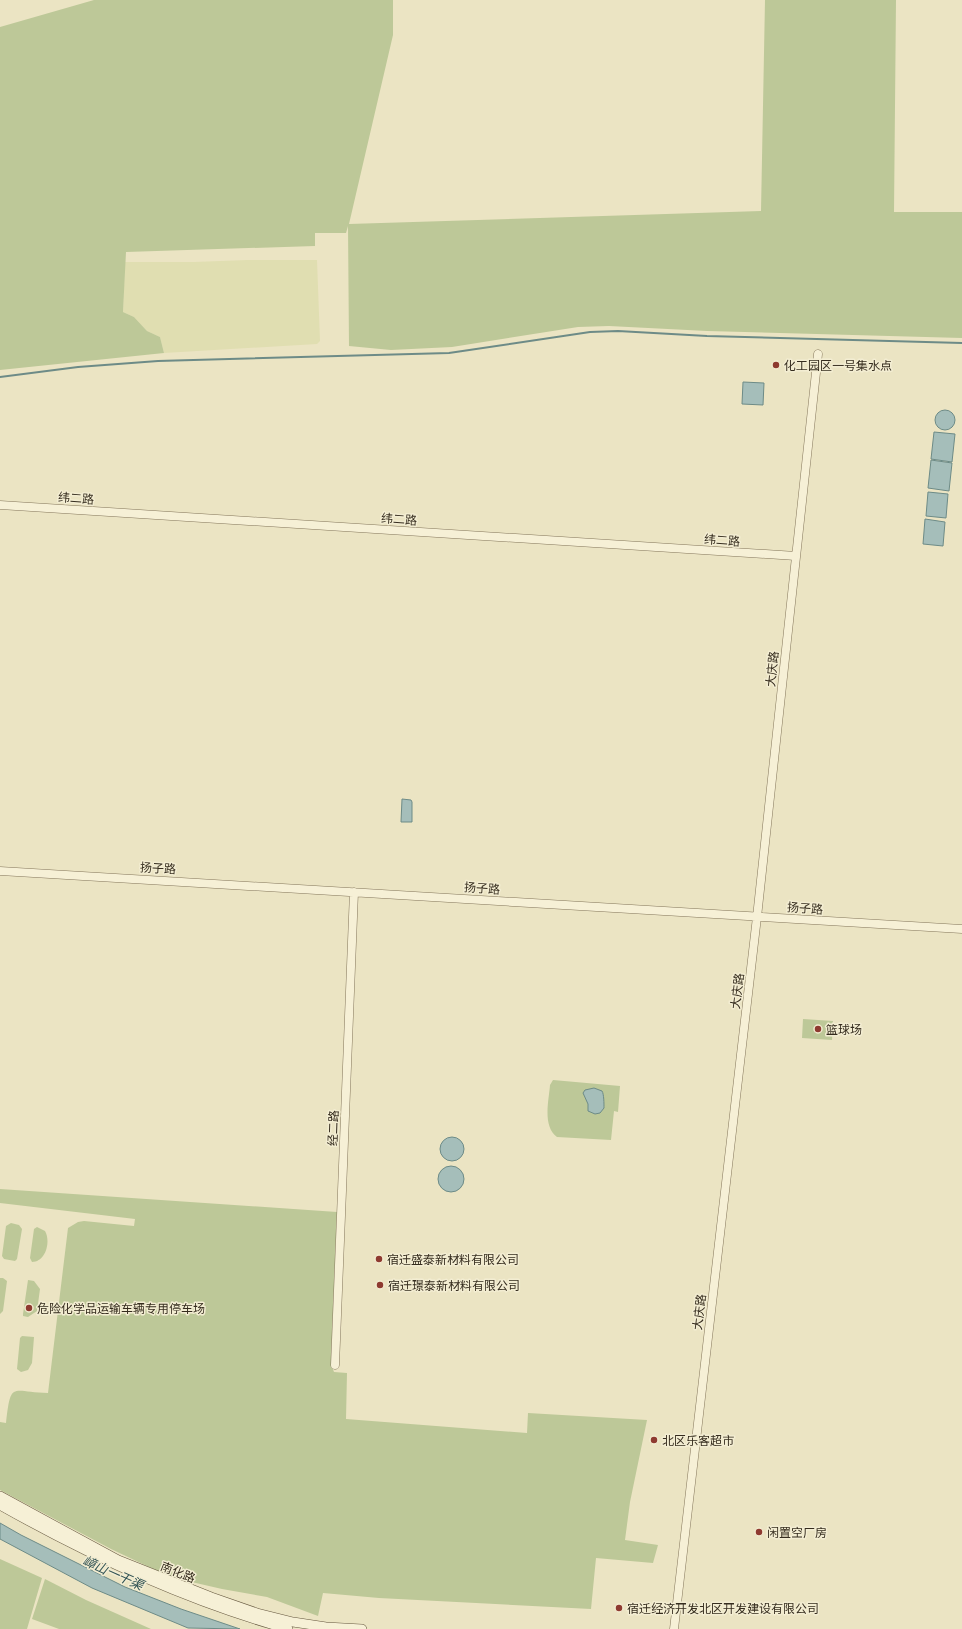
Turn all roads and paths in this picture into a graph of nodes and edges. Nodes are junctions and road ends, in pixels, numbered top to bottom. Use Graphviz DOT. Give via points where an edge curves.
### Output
graph roads {
  1 [pos="818,354"];
  2 [pos="0,505"];
  3 [pos="796,556"];
  4 [pos="0,871"];
  5 [pos="354,892"];
  6 [pos="757,917"];
  7 [pos="962,929"];
  8 [pos="336,1365"];
  9 [pos="0,1496"];
  10 [pos="0,1505"];
  11 [pos="288,1629"];
  12 [pos="362,1629"];
  13 [pos="674,1629"];
  1 -- 3 [label="street, 大庆路"];
  2 -- 3 [label="street, 纬二路"];
  3 -- 6 [label="street, 大庆路"];
  4 -- 5 [label="street, 扬子路"];
  5 -- 6 [label="street, 扬子路"];
  5 -- 8 [label="street, 经二路"];
  6 -- 7 [label="street, 扬子路"];
  6 -- 13 [label="street, 大庆路"];
  9 -- 12 [label="main road, 南化路" via="118,1560 210,1597 293,1622"];
  10 -- 11 [label="main road, 南化路" via="122,1569 231,1613"];
}
